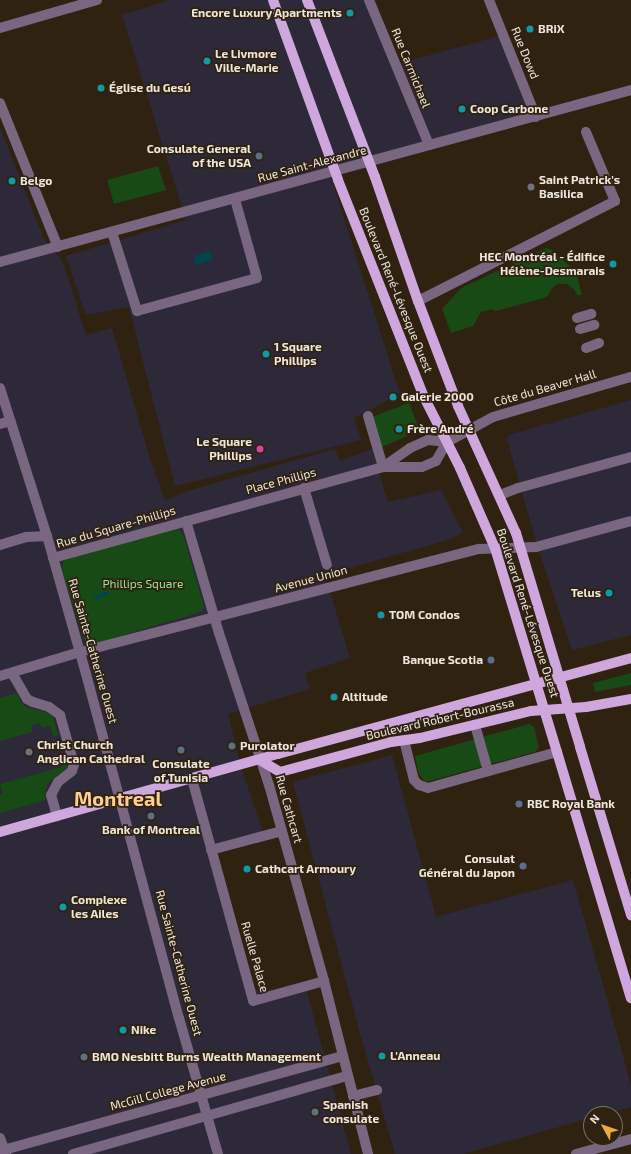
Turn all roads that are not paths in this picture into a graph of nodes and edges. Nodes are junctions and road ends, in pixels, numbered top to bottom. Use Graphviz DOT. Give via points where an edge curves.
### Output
graph roads {
  1 [pos="97,0"];
  2 [pos="273,0"];
  3 [pos="307,0"];
  4 [pos="369,0"];
  5 [pos="489,0"];
  6 [pos="0,28"];
  7 [pos="631,90"];
  8 [pos="0,103"];
  9 [pos="536,117"];
  10 [pos="586,132"];
  11 [pos="429,145"];
  12 [pos="369,162"];
  13 [pos="335,172"];
  14 [pos="235,199"];
  15 [pos="112,232"];
  16 [pos="58,247"];
  17 [pos="0,262"];
  18 [pos="418,301"];
  19 [pos="591,314"];
  20 [pos="577,318"];
  21 [pos="594,324"];
  22 [pos="580,329"];
  23 [pos="599,343"];
  24 [pos="586,348"];
  25 [pos="631,377"];
  26 [pos="0,388"];
  27 [pos="368,416"];
  28 [pos="11,421"];
  29 [pos="0,424"];
  30 [pos="468,429"];
  31 [pos="447,442"];
  32 [pos="631,457"];
  33 [pos="383,468"];
  34 [pos="304,488"];
  35 [pos="500,495"];
  36 [pos="186,520"];
  37 [pos="631,521"];
  38 [pos="47,536"];
  39 [pos="0,545"];
  40 [pos="495,548"];
  41 [pos="521,548"];
  42 [pos="53,558"];
  43 [pos="327,565"];
  44 [pos="215,618"];
  45 [pos="80,652"];
  46 [pos="631,658"];
  47 [pos="12,673"];
  48 [pos="0,676"];
  49 [pos="560,678"];
  50 [pos="537,684"];
  51 [pos="631,699"];
  52 [pos="569,709"];
  53 [pos="545,710"];
  54 [pos="475,726"];
  55 [pos="404,740"];
  56 [pos="557,752"];
  57 [pos="260,760"];
  58 [pos="488,771"];
  59 [pos="192,779"];
  60 [pos="121,798"];
  61 [pos="57,816"];
  62 [pos="282,831"];
  63 [pos="0,832"];
  64 [pos="211,850"];
  65 [pos="631,916"];
  66 [pos="324,981"];
  67 [pos="631,998"];
  68 [pos="342,1056"];
  69 [pos="347,1076"];
  70 [pos="377,1090"];
  71 [pos="203,1096"];
  72 [pos="353,1096"];
  73 [pos="208,1116"];
  74 [pos="0,1138"];
  75 [pos="631,1139"];
  76 [pos="3,1151"];
  77 [pos="73,1154"];
  78 [pos="218,1154"];
  79 [pos="368,1154"];
  80 [pos="576,1154"];
  1 -- 6 [label="street"];
  2 -- 13 [label="main road, Boulevard René-Lévesque Ouest"];
  3 -- 12 [label="main road, Boulevard René-Lévesque Ouest"];
  4 -- 11 [label="street, Rue Carmichael"];
  5 -- 9 [label="street, Rue Dowd"];
  7 -- 9 [label="street, Rue Saint-Alexandre"];
  8 -- 16 [label="street"];
  9 -- 11 [label="street, Rue Saint-Alexandre"];
  10 -- 18 [label="street" via="615,201"];
  11 -- 12 [label="street, Rue Saint-Alexandre"];
  12 -- 13 [label="street, Rue Saint-Alexandre"];
  12 -- 18 [label="main road, Boulevard René-Lévesque Ouest"];
  13 -- 14 [label="street, Rue Saint-Alexandre"];
  13 -- 31 [label="main road, Boulevard René-Lévesque Ouest" via="424,397"];
  14 -- 15 [label="street, Rue Saint-Alexandre"];
  14 -- 15 [label="street" via="257,278 137,311"];
  15 -- 16 [label="street, Rue Saint-Alexandre"];
  16 -- 17 [label="street, Rue Saint-Alexandre"];
  18 -- 30 [label="main road, Boulevard René-Lévesque Ouest"];
  19 -- 20 [label="street"];
  21 -- 22 [label="street"];
  23 -- 24 [label="street"];
  25 -- 30 [label="street, Côte du Beaver Hall" via="493,417"];
  26 -- 28 [label="street, Rue Sainte-Catherine Ouest"];
  27 -- 33 [label="street"];
  28 -- 29 [label="street"];
  28 -- 38 [label="street, Rue Sainte-Catherine Ouest"];
  30 -- 31 [label="street, Côte du Beaver Hall"];
  30 -- 35 [label="main road, Boulevard René-Lévesque Ouest"];
  31 -- 33 [label="street" via="428,440 410,448"];
  31 -- 33 [label="street" via="436,461 422,467"];
  31 -- 40 [label="main road, Boulevard René-Lévesque Ouest"];
  32 -- 35 [label="street"];
  33 -- 34 [label="street, Place Phillips"];
  34 -- 36 [label="street, Place Phillips"];
  34 -- 43 [label="street"];
  35 -- 41 [label="main road, Boulevard René-Lévesque Ouest"];
  36 -- 42 [label="street, Rue du Square-Phillips"];
  36 -- 44 [label="street, Rue Cathcart"];
  37 -- 41 [label="street, Avenue Union" via="536,547"];
  38 -- 39 [label="street" via="26,537"];
  38 -- 42 [label="street, Rue Sainte-Catherine Ouest"];
  40 -- 41 [label="street, Avenue Union"];
  40 -- 44 [label="street, Avenue Union" via="479,549"];
  40 -- 50 [label="main road, Boulevard René-Lévesque Ouest"];
  41 -- 49 [label="main road, Boulevard René-Lévesque Ouest"];
  42 -- 45 [label="street, Rue Sainte-Catherine Ouest"];
  44 -- 45 [label="street, Avenue Union"];
  44 -- 57 [label="street, Rue Cathcart"];
  45 -- 47 [label="street, Avenue Union"];
  45 -- 60 [label="street, Rue Sainte-Catherine Ouest"];
  46 -- 49 [label="main road, Boulevard Robert-Bourassa"];
  47 -- 48 [label="street, Avenue Union"];
  47 -- 61 [label="street" via="27,699 49,707 60,715 74,764 72,771 58,782 51,795"];
  49 -- 50 [label="main road, Boulevard Robert-Bourassa"];
  49 -- 52 [label="main road, Boulevard René-Lévesque Ouest"];
  50 -- 53 [label="main road, Boulevard René-Lévesque Ouest"];
  50 -- 57 [label="main road, Boulevard Robert-Bourassa"];
  51 -- 52 [label="main road, Boulevard Robert-Bourassa"];
  52 -- 53 [label="main road, Boulevard Robert-Bourassa"];
  52 -- 65 [label="main road, Boulevard René-Lévesque Ouest, bridge"];
  53 -- 54 [label="main road, Boulevard Robert-Bourassa" via="531,711"];
  53 -- 56 [label="main road, Boulevard René-Lévesque Ouest"];
  54 -- 55 [label="main road, Boulevard Robert-Bourassa"];
  54 -- 58 [label="street"];
  55 -- 57 [label="main road, Boulevard Robert-Bourassa" via="280,772"];
  55 -- 58 [label="street" via="413,777 421,786 431,787"];
  56 -- 58 [label="street"];
  56 -- 67 [label="main road, Boulevard René-Lévesque Ouest, bridge"];
  57 -- 59 [label="main road, Boulevard Robert-Bourassa"];
  57 -- 62 [label="street, Rue Cathcart"];
  59 -- 60 [label="main road, Boulevard Robert-Bourassa"];
  59 -- 64 [label="street, Ruelle Palace"];
  60 -- 61 [label="main road, Boulevard Robert-Bourassa"];
  60 -- 71 [label="street, Rue Sainte-Catherine Ouest" via="179,1018"];
  61 -- 63 [label="main road, Boulevard Robert-Bourassa"];
  62 -- 64 [label="street"];
  62 -- 66 [label="street, Rue Cathcart"];
  64 -- 66 [label="street, Ruelle Palace" via="254,1001"];
  66 -- 68 [label="street, Rue Cathcart"];
  68 -- 69 [label="street, Rue Cathcart"];
  68 -- 71 [label="street, McGill College Avenue"];
  69 -- 72 [label="street, Rue Cathcart"];
  69 -- 73 [label="street"];
  70 -- 72 [label="street"];
  71 -- 73 [label="street, Rue Sainte-Catherine Ouest"];
  71 -- 76 [label="street, McGill College Avenue"];
  72 -- 79 [label="street, Rue Cathcart"];
  73 -- 77 [label="street"];
  73 -- 78 [label="street, Rue Sainte-Catherine Ouest"];
  74 -- 76 [label="street"];
  75 -- 80 [label="street"];
}
